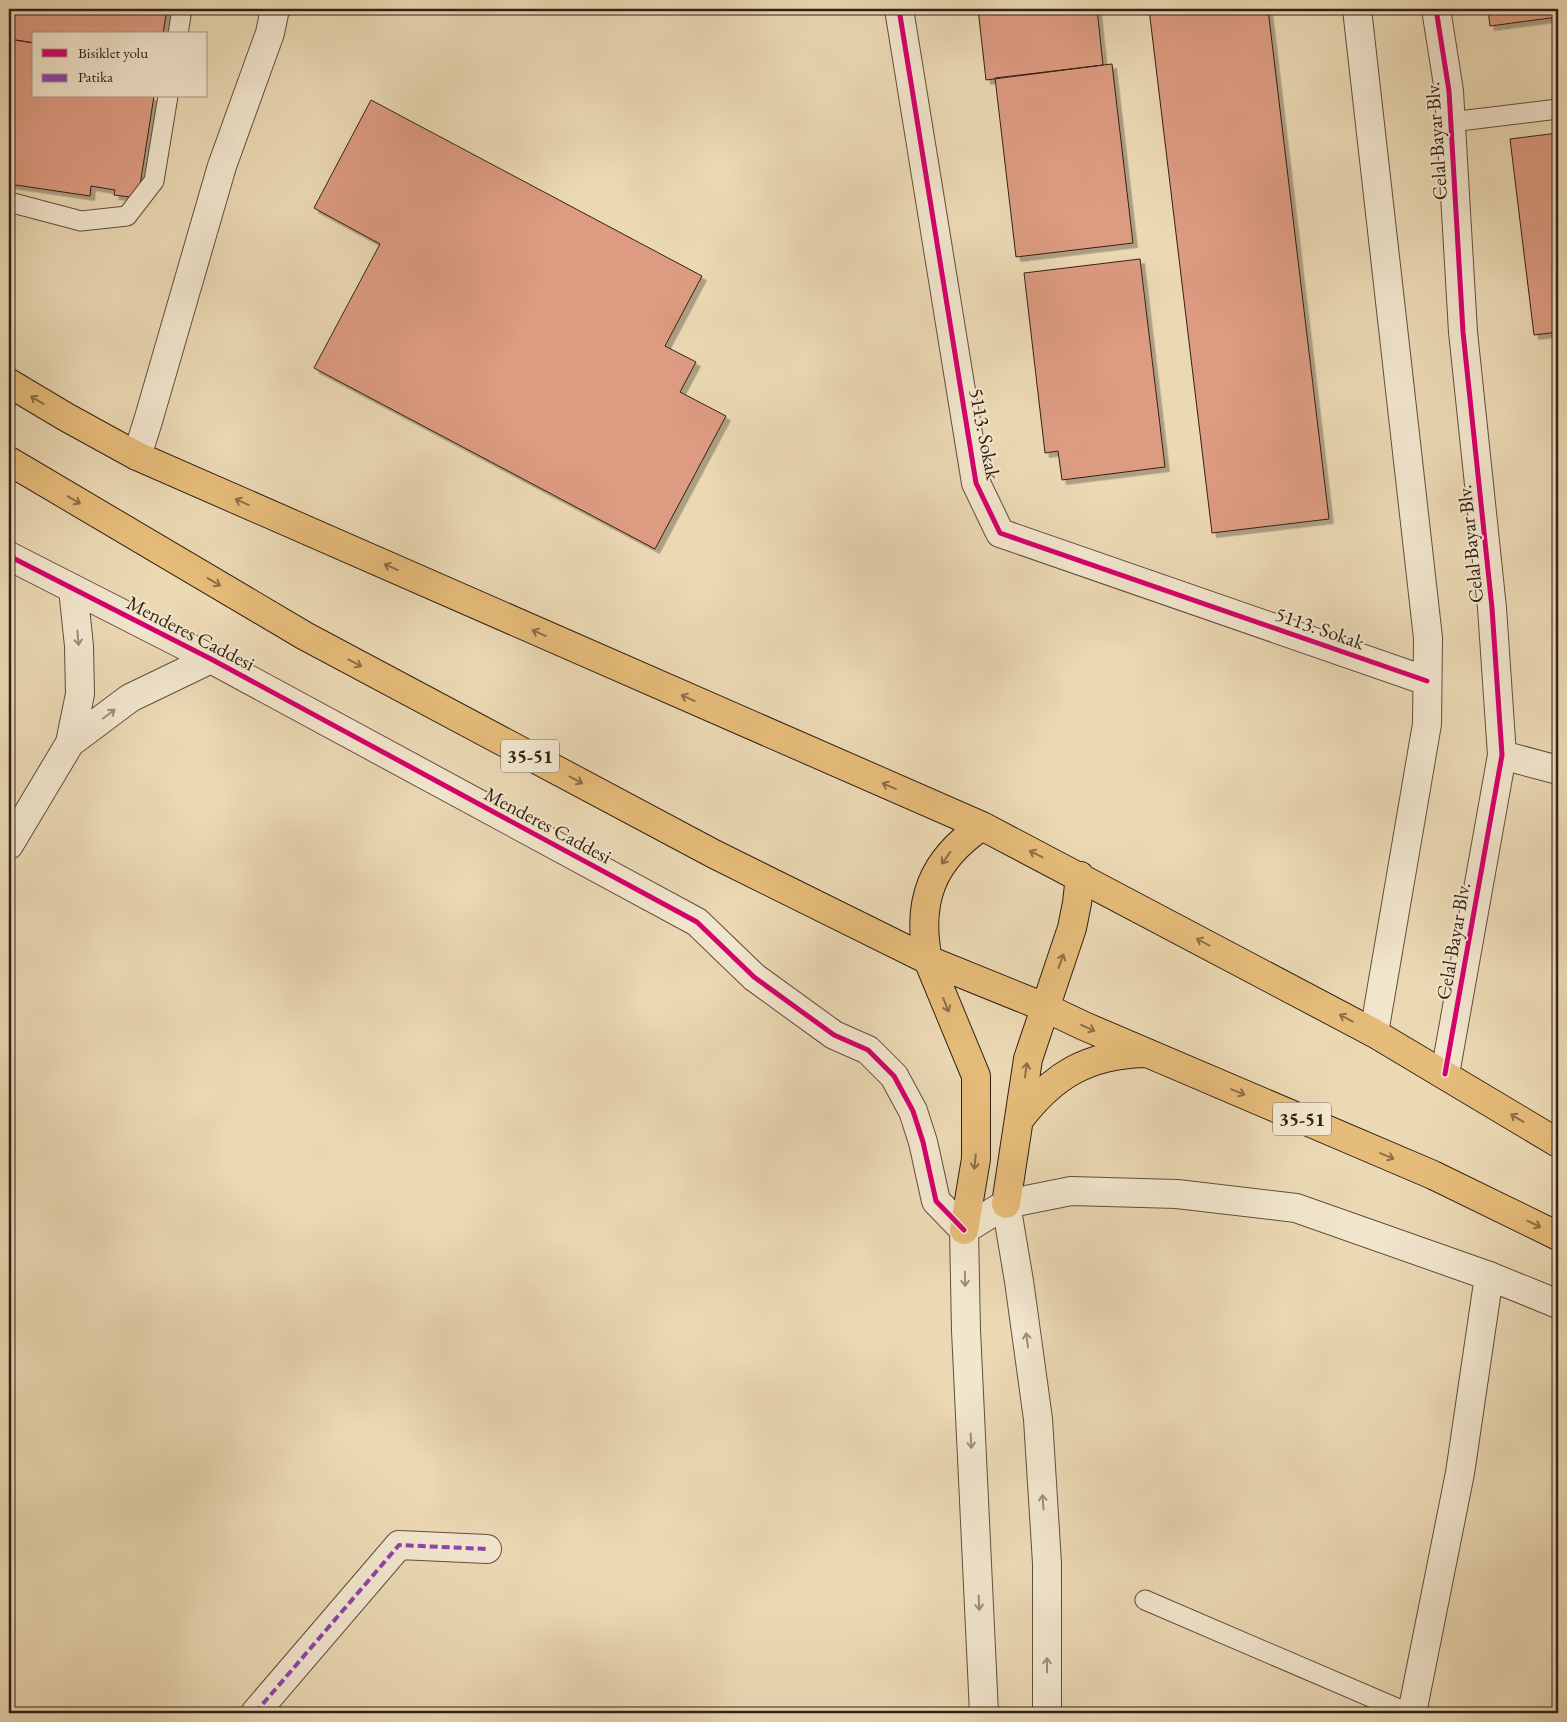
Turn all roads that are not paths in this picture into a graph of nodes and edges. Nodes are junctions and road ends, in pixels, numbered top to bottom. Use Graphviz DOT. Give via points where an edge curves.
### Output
graph roads {
  1 [pos="182,9"];
  2 [pos="275,9"];
  3 [pos="898,9"];
  4 [pos="1357,9"];
  5 [pos="1436,9"];
  6 [pos="178,32"];
  7 [pos="168,98"];
  8 [pos="1558,109"];
  9 [pos="1451,122"];
  10 [pos="9,202"];
  11 [pos="9,383"];
  12 [pos="137,456"];
  13 [pos="9,461"];
  14 [pos="9,556"];
  15 [pos="73,589"];
  16 [pos="211,659"];
  17 [pos="1427,681"];
  18 [pos="70,743"];
  19 [pos="1502,755"];
  20 [pos="1558,770"];
  21 [pos="982,826"];
  22 [pos="9,845"];
  23 [pos="1080,876"];
  24 [pos="928,960"];
  25 [pos="1044,1007"];
  26 [pos="1374,1033"];
  27 [pos="1147,1053"];
  28 [pos="1445,1074"];
  29 [pos="1018,1120"];
  30 [pos="1558,1143"];
  31 [pos="1006,1204"];
  32 [pos="964,1230"];
  33 [pos="1558,1236"];
  34 [pos="1489,1276"];
  35 [pos="1558,1304"];
  36 [pos="487,1549"];
  37 [pos="1145,1600"];
  38 [pos="255,1713"];
  39 [pos="984,1713"];
  40 [pos="1047,1713"];
  41 [pos="1408,1713"];
  42 [pos="1412,1713"];
  1 -- 6 [label="lane"];
  2 -- 12 [label="street" via="270,33 222,166"];
  3 -- 17 [label="street, 5113. Sokak" via="976,483 1000,533"];
  4 -- 17 [label="street" via="1428,638"];
  5 -- 9 [label="street, Celal Bayar Blv."];
  7 -- 10 [label="lane" via="154,181 127,216 81,221"];
  8 -- 9 [label="lane"];
  9 -- 19 [label="street, Celal Bayar Blv." via="1463,332 1492,608"];
  12 -- 11 [label="main road, one-way"];
  21 -- 12 [label="main road, one-way"];
  13 -- 24 [label="main road, 35-51, one-way" via="305,636 714,854"];
  14 -- 15 [label="street, Menderes Caddesi"];
  15 -- 16 [label="street, Menderes Caddesi"];
  15 -- 18 [label="street, one-way" via="80,694"];
  18 -- 16 [label="street, one-way" via="130,698"];
  16 -- 32 [label="street, Menderes Caddesi" via="697,922 754,977 834,1035 868,1050 894,1076 914,1111 936,1201"];
  17 -- 26 [label="street" via="1427,724"];
  18 -- 22 [label="street"];
  19 -- 20 [label="street"];
  19 -- 28 [label="street, Celal Bayar Blv."];
  23 -- 21 [label="main road, one-way"];
  21 -- 24 [label="main road, one-way" via="952,850 932,883 923,922"];
  25 -- 23 [label="main road, one-way" via="1072,928"];
  26 -- 23 [label="main road, one-way"];
  24 -- 25 [label="main road, 35-51"];
  24 -- 32 [label="main road, one-way" via="976,1076 976,1160"];
  25 -- 27 [label="main road, 35-51, one-way"];
  29 -- 25 [label="main road, one-way" via="1028,1060"];
  26 -- 28 [label="main road"];
  27 -- 29 [label="main road" via="1103,1058 1063,1075 1031,1103"];
  27 -- 33 [label="main road, 35-51, one-way" via="1433,1175"];
  30 -- 28 [label="main road, one-way"];
  29 -- 31 [label="main road"];
  31 -- 32 [label="street"];
  31 -- 34 [label="street" via="1071,1191 1177,1194 1296,1208"];
  40 -- 31 [label="street, one-way" via="1047,1563 1038,1420"];
  32 -- 39 [label="street, one-way" via="966,1340"];
  34 -- 35 [label="street"];
  34 -- 42 [label="street" via="1460,1473"];
  36 -- 38 [label="street" via="400,1545"];
  37 -- 41 [label="lane"];
}
